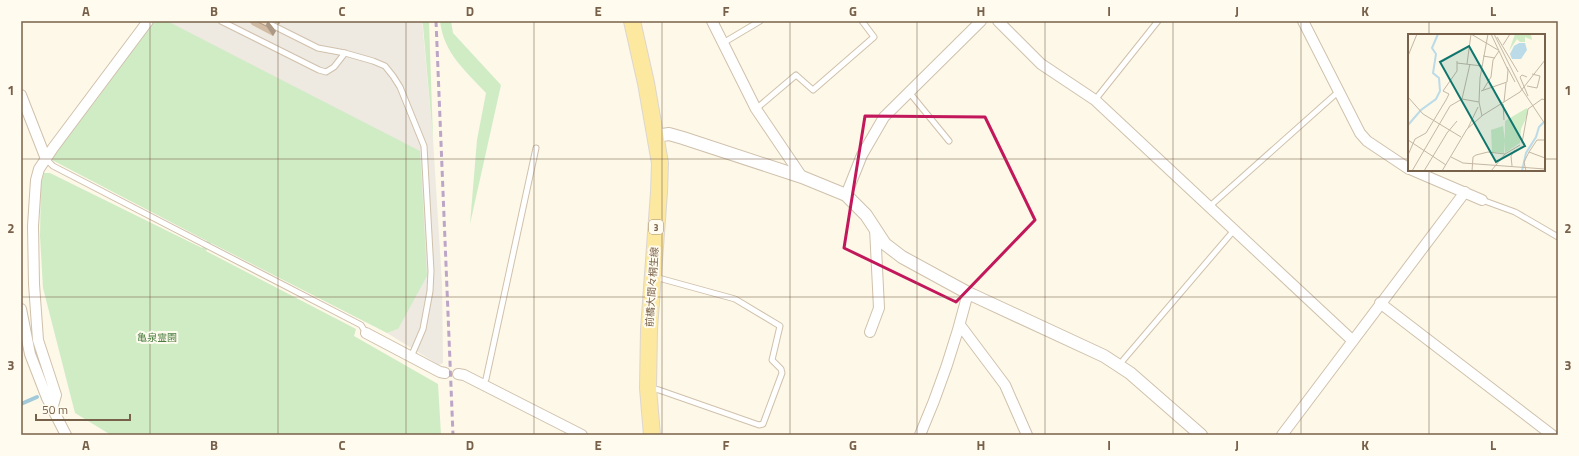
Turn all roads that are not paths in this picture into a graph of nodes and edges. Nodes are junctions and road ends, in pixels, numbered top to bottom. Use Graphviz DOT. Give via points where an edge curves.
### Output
graph roads {
  1 [pos="148,21"];
  2 [pos="220,21"];
  3 [pos="264,21"];
  4 [pos="632,21"];
  5 [pos="712,21"];
  6 [pos="760,21"];
  7 [pos="862,21"];
  8 [pos="981,21"];
  9 [pos="998,21"];
  10 [pos="1158,21"];
  11 [pos="1303,21"];
  12 [pos="722,44"];
  13 [pos="345,52"];
  14 [pos="909,92"];
  15 [pos="1338,92"];
  16 [pos="21,95"];
  17 [pos="1095,100"];
  18 [pos="756,109"];
  19 [pos="656,136"];
  20 [pos="949,141"];
  21 [pos="536,148"];
  22 [pos="46,158"];
  23 [pos="1408,168"];
  24 [pos="1415,171"];
  25 [pos="802,177"];
  26 [pos="1465,192"];
  27 [pos="846,195"];
  28 [pos="1482,200"];
  29 [pos="1210,206"];
  30 [pos="875,228"];
  31 [pos="1235,229"];
  32 [pos="1558,237"];
  33 [pos="652,276"];
  34 [pos="968,293"];
  35 [pos="1380,303"];
  36 [pos="21,309"];
  37 [pos="960,324"];
  38 [pos="870,332"];
  39 [pos="366,333"];
  40 [pos="1353,340"];
  41 [pos="411,357"];
  42 [pos="1119,365"];
  43 [pos="445,373"];
  44 [pos="458,374"];
  45 [pos="483,385"];
  46 [pos="648,388"];
  47 [pos="52,409"];
  48 [pos="66,435"];
  49 [pos="582,435"];
  50 [pos="652,435"];
  51 [pos="920,435"];
  52 [pos="1026,435"];
  53 [pos="1201,435"];
  54 [pos="1282,435"];
  55 [pos="1552,435"];
  1 -- 22 [label="street"];
  2 -- 13 [label="lane" via="326,72 334,67"];
  3 -- 13 [label="lane" via="318,48"];
  4 -- 19 [label="main road, 前橋大間々桐生線 / 3"];
  5 -- 12 [label="street"];
  6 -- 12 [label="lane"];
  7 -- 18 [label="lane" via="874,37 813,90 796,75"];
  8 -- 14 [label="street"];
  9 -- 17 [label="street" via="1041,64"];
  10 -- 17 [label="lane"];
  11 -- 15 [label="street"];
  12 -- 18 [label="street"];
  13 -- 41 [label="lane" via="384,66 400,87 424,146 430,291 423,328"];
  14 -- 20 [label="lane"];
  14 -- 27 [label="street" via="884,117 862,154"];
  15 -- 23 [label="street" via="1367,141"];
  15 -- 29 [label="lane"];
  16 -- 22 [label="street"];
  17 -- 29 [label="street"];
  18 -- 25 [label="street"];
  19 -- 25 [label="street" via="669,134"];
  19 -- 33 [label="main road, 前橋大間々桐生線 / 3" via="660,163"];
  21 -- 45 [label="lane"];
  22 -- 39 [label="lane" via="53,166 361,325"];
  22 -- 47 [label="street" via="39,169 34,199 34,284 38,340 56,395"];
  24 -- 26 [label="street"];
  25 -- 27 [label="street"];
  26 -- 28 [label="street"];
  26 -- 35 [label="street"];
  27 -- 30 [label="street" via="866,214"];
  28 -- 32 [label="lane" via="1515,212"];
  29 -- 31 [label="street"];
  30 -- 34 [label="street" via="885,244 902,257"];
  30 -- 38 [label="street" via="879,308"];
  31 -- 40 [label="street"];
  31 -- 42 [label="lane"];
  33 -- 46 [label="main road, 前橋大間々桐生線 / 3"];
  33 -- 46 [label="lane" via="735,298 780,326 772,360 782,373 763,424 759,425"];
  34 -- 37 [label="street"];
  34 -- 42 [label="street"];
  35 -- 40 [label="street"];
  35 -- 55 [label="street"];
  36 -- 47 [label="street" via="30,354"];
  37 -- 51 [label="street"];
  37 -- 52 [label="street" via="1005,385"];
  39 -- 41 [label="street"];
  40 -- 54 [label="street"];
  41 -- 43 [label="street"];
  42 -- 53 [label="street"];
  44 -- 45 [label="street"];
  45 -- 49 [label="street"];
  46 -- 50 [label="main road, 前橋大間々桐生線 / 3"];
  47 -- 48 [label="street"];
}
